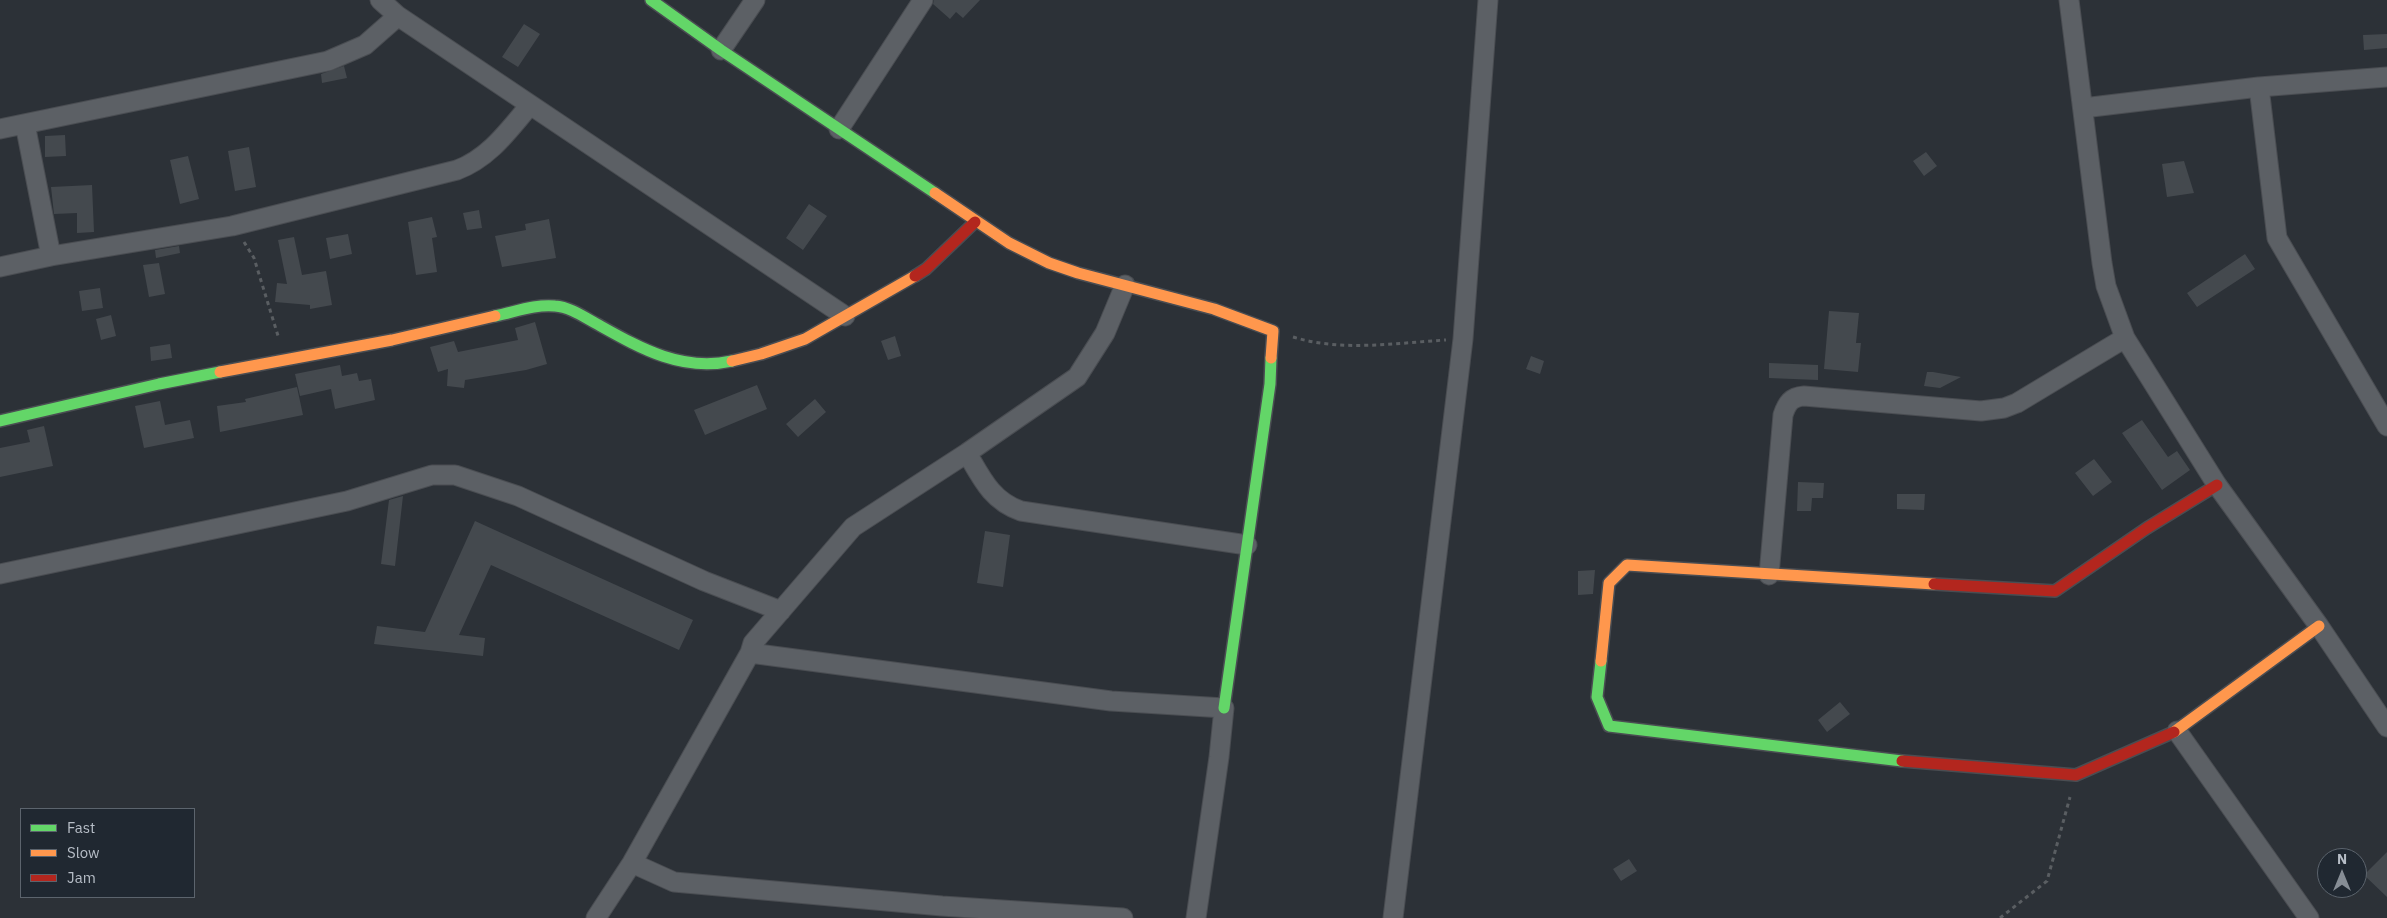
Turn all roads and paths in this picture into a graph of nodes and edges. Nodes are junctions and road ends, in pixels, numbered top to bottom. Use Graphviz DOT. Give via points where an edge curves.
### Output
graph roads {
  1 [pos="380,0"];
  2 [pos="651,0"];
  3 [pos="755,0"];
  4 [pos="923,0"];
  5 [pos="1488,0"];
  6 [pos="2069,0"];
  7 [pos="398,16"];
  8 [pos="721,50"];
  9 [pos="2387,77"];
  10 [pos="2259,87"];
  11 [pos="530,105"];
  12 [pos="2083,108"];
  13 [pos="25,124"];
  14 [pos="0,129"];
  15 [pos="839,130"];
  16 [pos="975,222"];
  17 [pos="232,226"];
  18 [pos="51,256"];
  19 [pos="0,267"];
  20 [pos="1125,285"];
  21 [pos="845,316"];
  22 [pos="1273,331"];
  23 [pos="1464,338"];
  24 [pos="2125,338"];
  25 [pos="285,359"];
  26 [pos="0,421"];
  27 [pos="2387,426"];
  28 [pos="967,453"];
  29 [pos="2217,485"];
  30 [pos="1247,544"];
  31 [pos="0,574"];
  32 [pos="1769,575"];
  33 [pos="780,611"];
  34 [pos="2319,626"];
  35 [pos="750,653"];
  36 [pos="1224,708"];
  37 [pos="2385,721"];
  38 [pos="2177,731"];
  39 [pos="2076,775"];
  40 [pos="632,863"];
  41 [pos="596,918"];
  42 [pos="1123,918"];
  43 [pos="1196,918"];
  44 [pos="1393,918"];
  45 [pos="2000,918"];
  46 [pos="2309,918"];
  1 -- 7 [label="street"];
  2 -- 8 [label="street"];
  3 -- 8 [label="street"];
  4 -- 15 [label="street"];
  5 -- 23 [label="street"];
  6 -- 12 [label="street"];
  7 -- 11 [label="street"];
  7 -- 13 [label="street" via="365,45 328,61"];
  8 -- 15 [label="street"];
  9 -- 10 [label="street"];
  10 -- 12 [label="street"];
  10 -- 27 [label="street" via="2277,238"];
  11 -- 17 [label="street" via="487,154 473,164"];
  11 -- 21 [label="street"];
  12 -- 24 [label="street" via="2106,286"];
  13 -- 14 [label="street"];
  13 -- 18 [label="street"];
  15 -- 16 [label="street"];
  16 -- 20 [label="street" via="1049,263"];
  16 -- 21 [label="street" via="926,269"];
  17 -- 18 [label="street"];
  17 -- 25 [label="path" via="254,258"];
  18 -- 19 [label="street"];
  20 -- 22 [label="street" via="1214,309"];
  20 -- 28 [label="street" via="1106,333 1077,377"];
  21 -- 25 [label="street" via="785,347 702,365 663,357 557,306 539,306 392,340"];
  22 -- 23 [label="path" via="1309,341 1348,346"];
  22 -- 30 [label="street" via="1270,384"];
  23 -- 44 [label="street"];
  24 -- 29 [label="street"];
  24 -- 32 [label="street" via="2016,403 1996,409 1804,396 1792,399 1783,415"];
  25 -- 26 [label="street"];
  28 -- 30 [label="street" via="996,497 1021,511"];
  28 -- 33 [label="street" via="853,527"];
  29 -- 32 [label="street" via="2055,591"];
  29 -- 34 [label="street"];
  30 -- 36 [label="street"];
  31 -- 33 [label="street" via="347,501 432,475 455,475 518,496 704,581"];
  32 -- 39 [label="street" via="1627,565 1609,583 1596,697 1609,726 1917,762"];
  33 -- 35 [label="street" via="753,642"];
  34 -- 37 [label="street"];
  34 -- 38 [label="street"];
  35 -- 36 [label="street" via="1111,701"];
  35 -- 40 [label="street"];
  36 -- 43 [label="street"];
  38 -- 39 [label="street"];
  38 -- 46 [label="street"];
  39 -- 45 [label="path" via="2047,881"];
  40 -- 41 [label="street"];
  40 -- 42 [label="street" via="674,882 942,906"];
}
